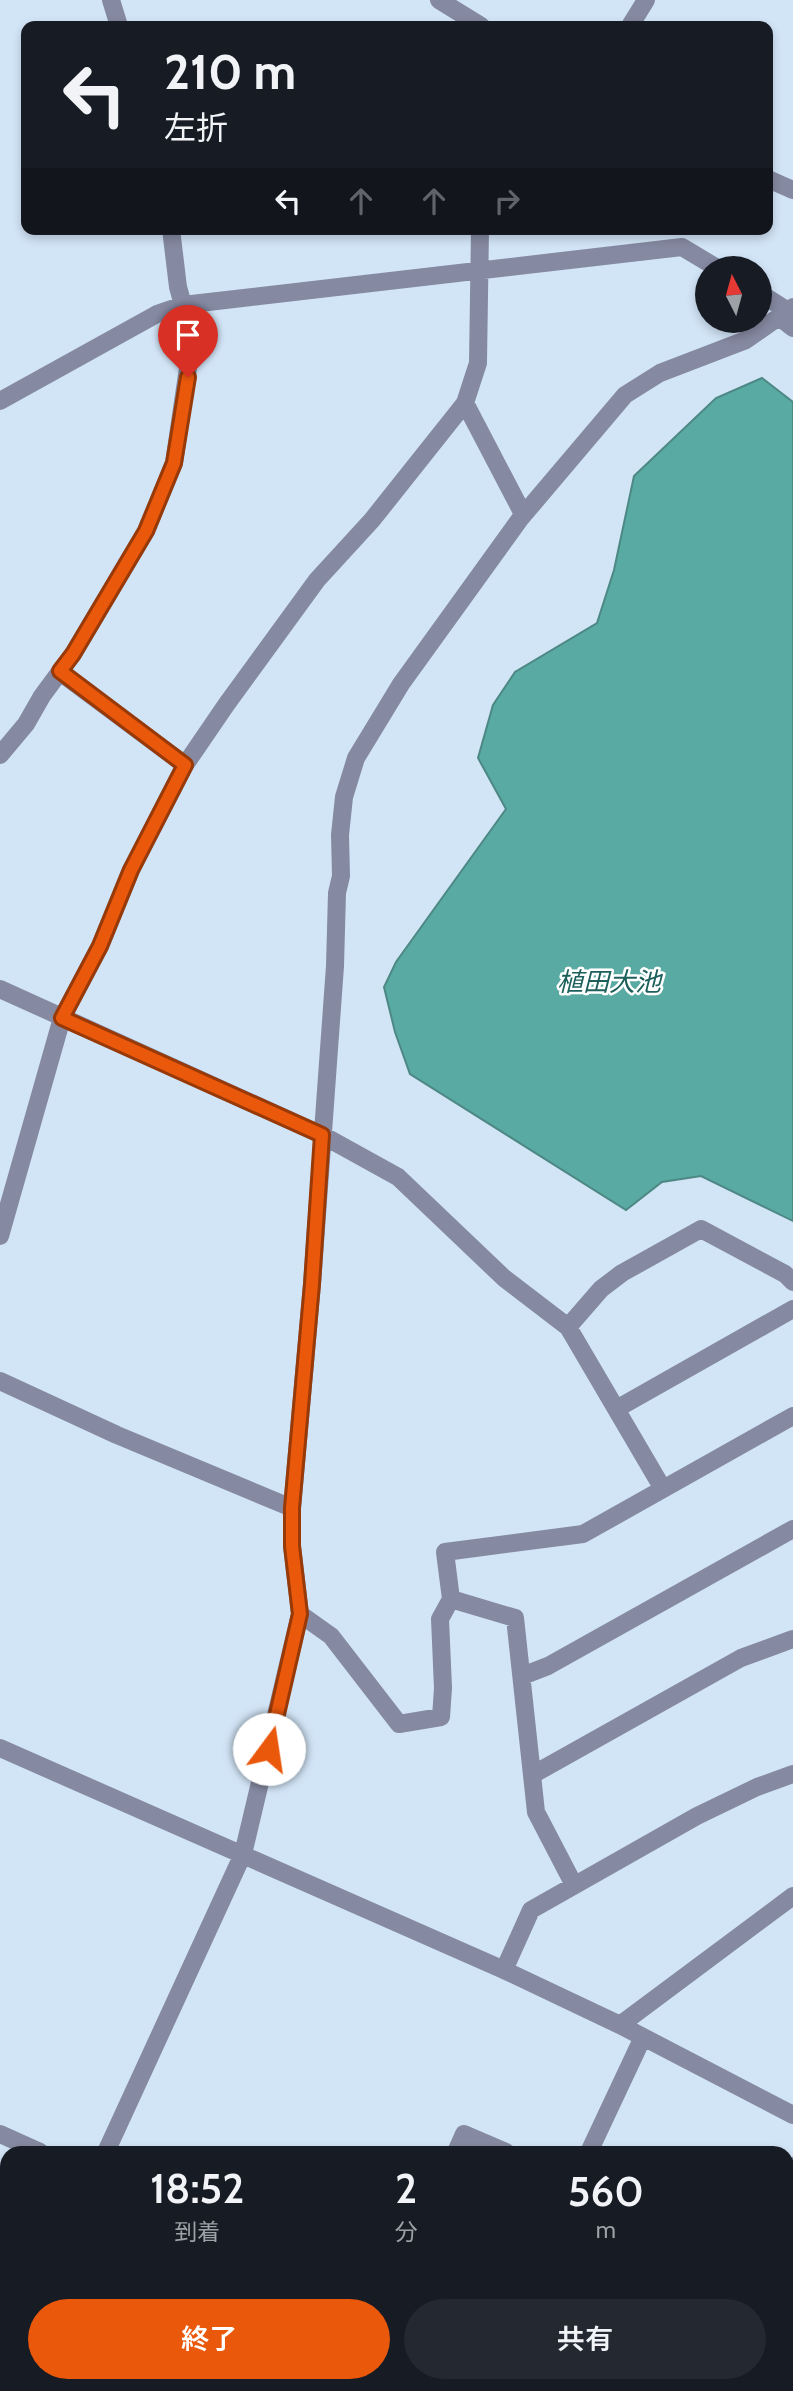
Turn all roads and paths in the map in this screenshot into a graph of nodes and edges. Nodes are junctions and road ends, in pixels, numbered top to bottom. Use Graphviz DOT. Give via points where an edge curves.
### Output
graph roads {
  1 [pos="111,0"];
  2 [pos="439,0"];
  3 [pos="646,0"];
  4 [pos="117,21"];
  5 [pos="473,21"];
  6 [pos="633,21"];
  7 [pos="773,181"];
  8 [pos="793,190"];
  9 [pos="172,235"];
  10 [pos="480,235"];
  11 [pos="697,256"];
  12 [pos="478,269"];
  13 [pos="772,302"];
  14 [pos="183,305"];
  15 [pos="788,315"];
  16 [pos="0,401"];
  17 [pos="465,403"];
  18 [pos="523,514"];
  19 [pos="60,671"];
  20 [pos="0,755"];
  21 [pos="185,765"];
  22 [pos="0,989"];
  23 [pos="62,1018"];
  24 [pos="322,1135"];
  25 [pos="0,1236"];
  26 [pos="793,1282"];
  27 [pos="793,1309"];
  28 [pos="568,1327"];
  29 [pos="0,1381"];
  30 [pos="618,1408"];
  31 [pos="793,1416"];
  32 [pos="663,1489"];
  33 [pos="292,1508"];
  34 [pos="793,1529"];
  35 [pos="451,1599"];
  36 [pos="300,1614"];
  37 [pos="793,1639"];
  38 [pos="522,1676"];
  39 [pos="0,1748"];
  40 [pos="793,1774"];
  41 [pos="532,1775"];
  42 [pos="243,1854"];
  43 [pos="574,1885"];
  44 [pos="793,1896"];
  45 [pos="504,1970"];
  46 [pos="620,2025"];
  47 [pos="643,2037"];
  48 [pos="793,2115"];
  49 [pos="0,2134"];
  50 [pos="27,2146"];
  51 [pos="109,2146"];
  52 [pos="459,2146"];
  53 [pos="492,2146"];
  54 [pos="592,2146"];
  1 -- 4 [label="street"];
  2 -- 5 [label="street"];
  3 -- 6 [label="street"];
  7 -- 8 [label="street"];
  9 -- 14 [label="street"];
  10 -- 12 [label="street"];
  11 -- 12 [label="street" via="682,247"];
  12 -- 14 [label="street"];
  12 -- 17 [label="street" via="478,363"];
  13 -- 15 [label="street"];
  14 -- 16 [label="street" via="157,314"];
  14 -- 19 [label="street" via="190,360 174,463 146,531"];
  15 -- 18 [label="street" via="746,340 660,373 625,396"];
  17 -- 18 [label="street"];
  17 -- 21 [label="street" via="372,520 317,580"];
  18 -- 24 [label="street" via="401,684 356,758 344,797"];
  19 -- 20 [label="street"];
  19 -- 21 [label="street"];
  21 -- 23 [label="street"];
  22 -- 23 [label="street"];
  23 -- 24 [label="street"];
  23 -- 25 [label="street"];
  24 -- 28 [label="street" via="398,1177 504,1278"];
  24 -- 33 [label="street"];
  26 -- 28 [label="street" via="701,1229 622,1273 601,1289"];
  27 -- 30 [label="street"];
  28 -- 30 [label="street"];
  29 -- 33 [label="street" via="117,1436"];
  30 -- 32 [label="street"];
  31 -- 32 [label="street"];
  32 -- 35 [label="street" via="583,1534 445,1552"];
  33 -- 36 [label="street"];
  34 -- 38 [label="street" via="548,1666"];
  35 -- 36 [label="street" via="440,1619 441,1717 399,1724 331,1636"];
  35 -- 38 [label="street" via="515,1618"];
  36 -- 42 [label="street"];
  37 -- 41 [label="street" via="741,1658"];
  38 -- 41 [label="street"];
  39 -- 42 [label="street"];
  40 -- 43 [label="street" via="697,1816"];
  41 -- 43 [label="street" via="536,1812"];
  42 -- 45 [label="street"];
  42 -- 51 [label="street"];
  43 -- 45 [label="street" via="531,1910"];
  44 -- 46 [label="street"];
  45 -- 46 [label="street"];
  46 -- 47 [label="street"];
  47 -- 48 [label="street"];
  47 -- 54 [label="street"];
  49 -- 50 [label="street"];
  52 -- 53 [label="street" via="464,2134"];
}
